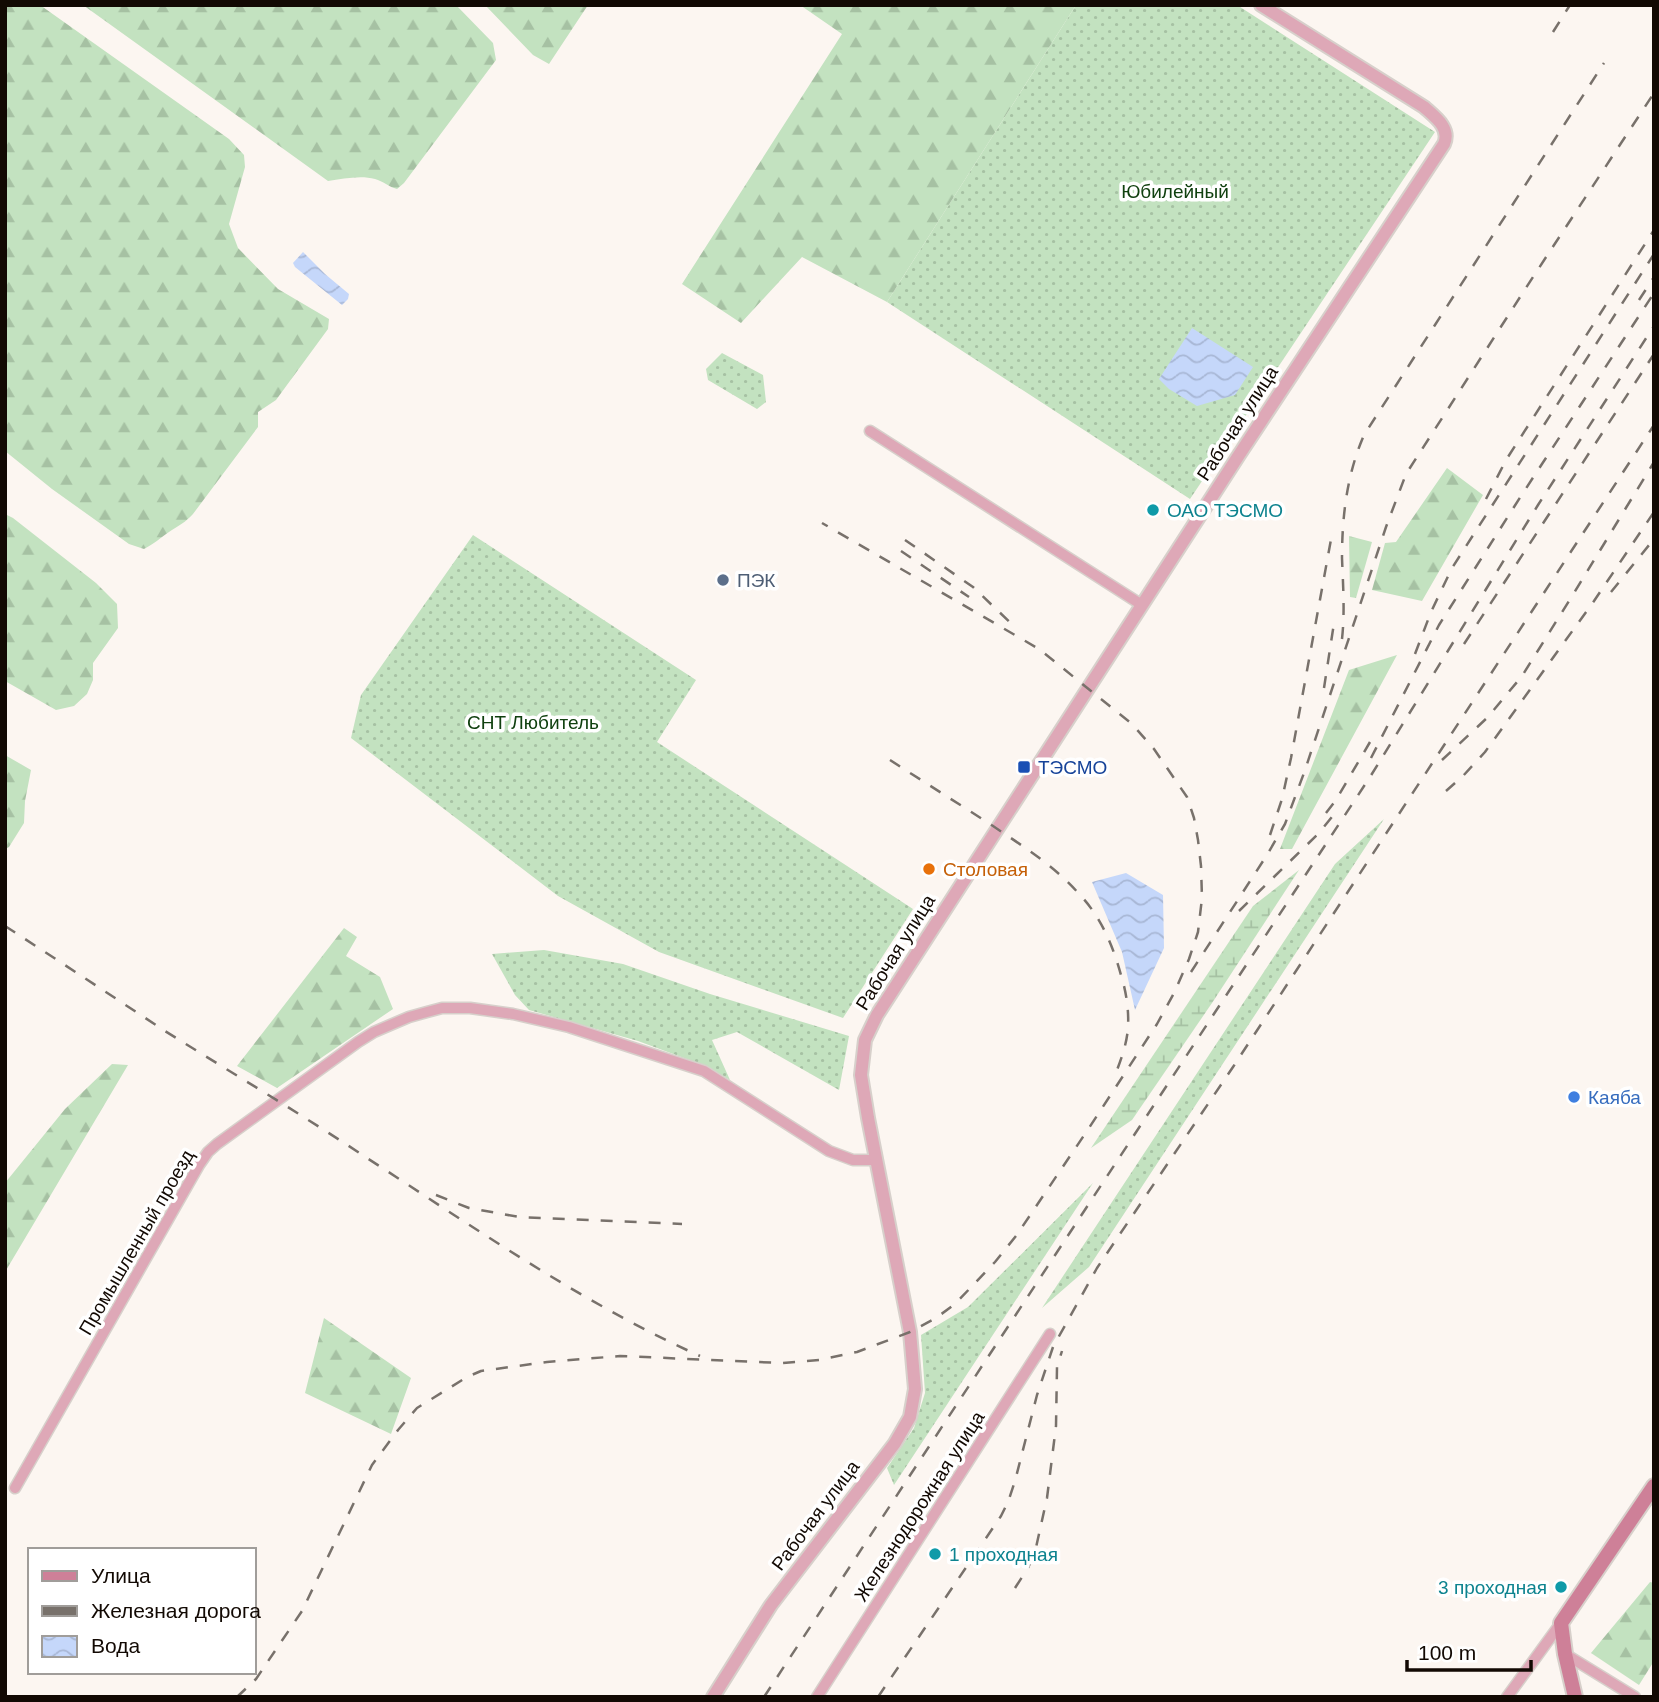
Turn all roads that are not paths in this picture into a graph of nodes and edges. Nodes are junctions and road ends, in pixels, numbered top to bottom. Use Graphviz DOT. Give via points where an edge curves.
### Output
graph roads {
  1 [pos="1261,5"];
  2 [pos="870,431"];
  3 [pos="1142,605"];
  4 [pos="877,1160"];
  5 [pos="1050,1334"];
  6 [pos="1654,1486"];
  7 [pos="15,1488"];
  8 [pos="1561,1623"];
  9 [pos="1565,1654"];
  10 [pos="713,1697"];
  11 [pos="817,1697"];
  12 [pos="1507,1697"];
  13 [pos="1575,1697"];
  14 [pos="1635,1697"];
  1 -- 3 [label="street, Рабочая улица" via="1424,107 1438,119 1447,137"];
  2 -- 3 [label="street"];
  3 -- 4 [label="street, Рабочая улица" via="865,1040 861,1074"];
  4 -- 7 [label="street, Промышленный проезд" via="853,1160 829,1151 704,1071 569,1027 470,1008 442,1008 409,1017 358,1042 208,1152"];
  4 -- 10 [label="street, Рабочая улица" via="910,1332 915,1389 910,1417 771,1605"];
  5 -- 11 [label="street, Железнодорожная улица"];
  6 -- 8 [label="main road"];
  8 -- 9 [label="main road"];
  8 -- 12 [label="street"];
  9 -- 13 [label="main road"];
  9 -- 14 [label="street"];
}
